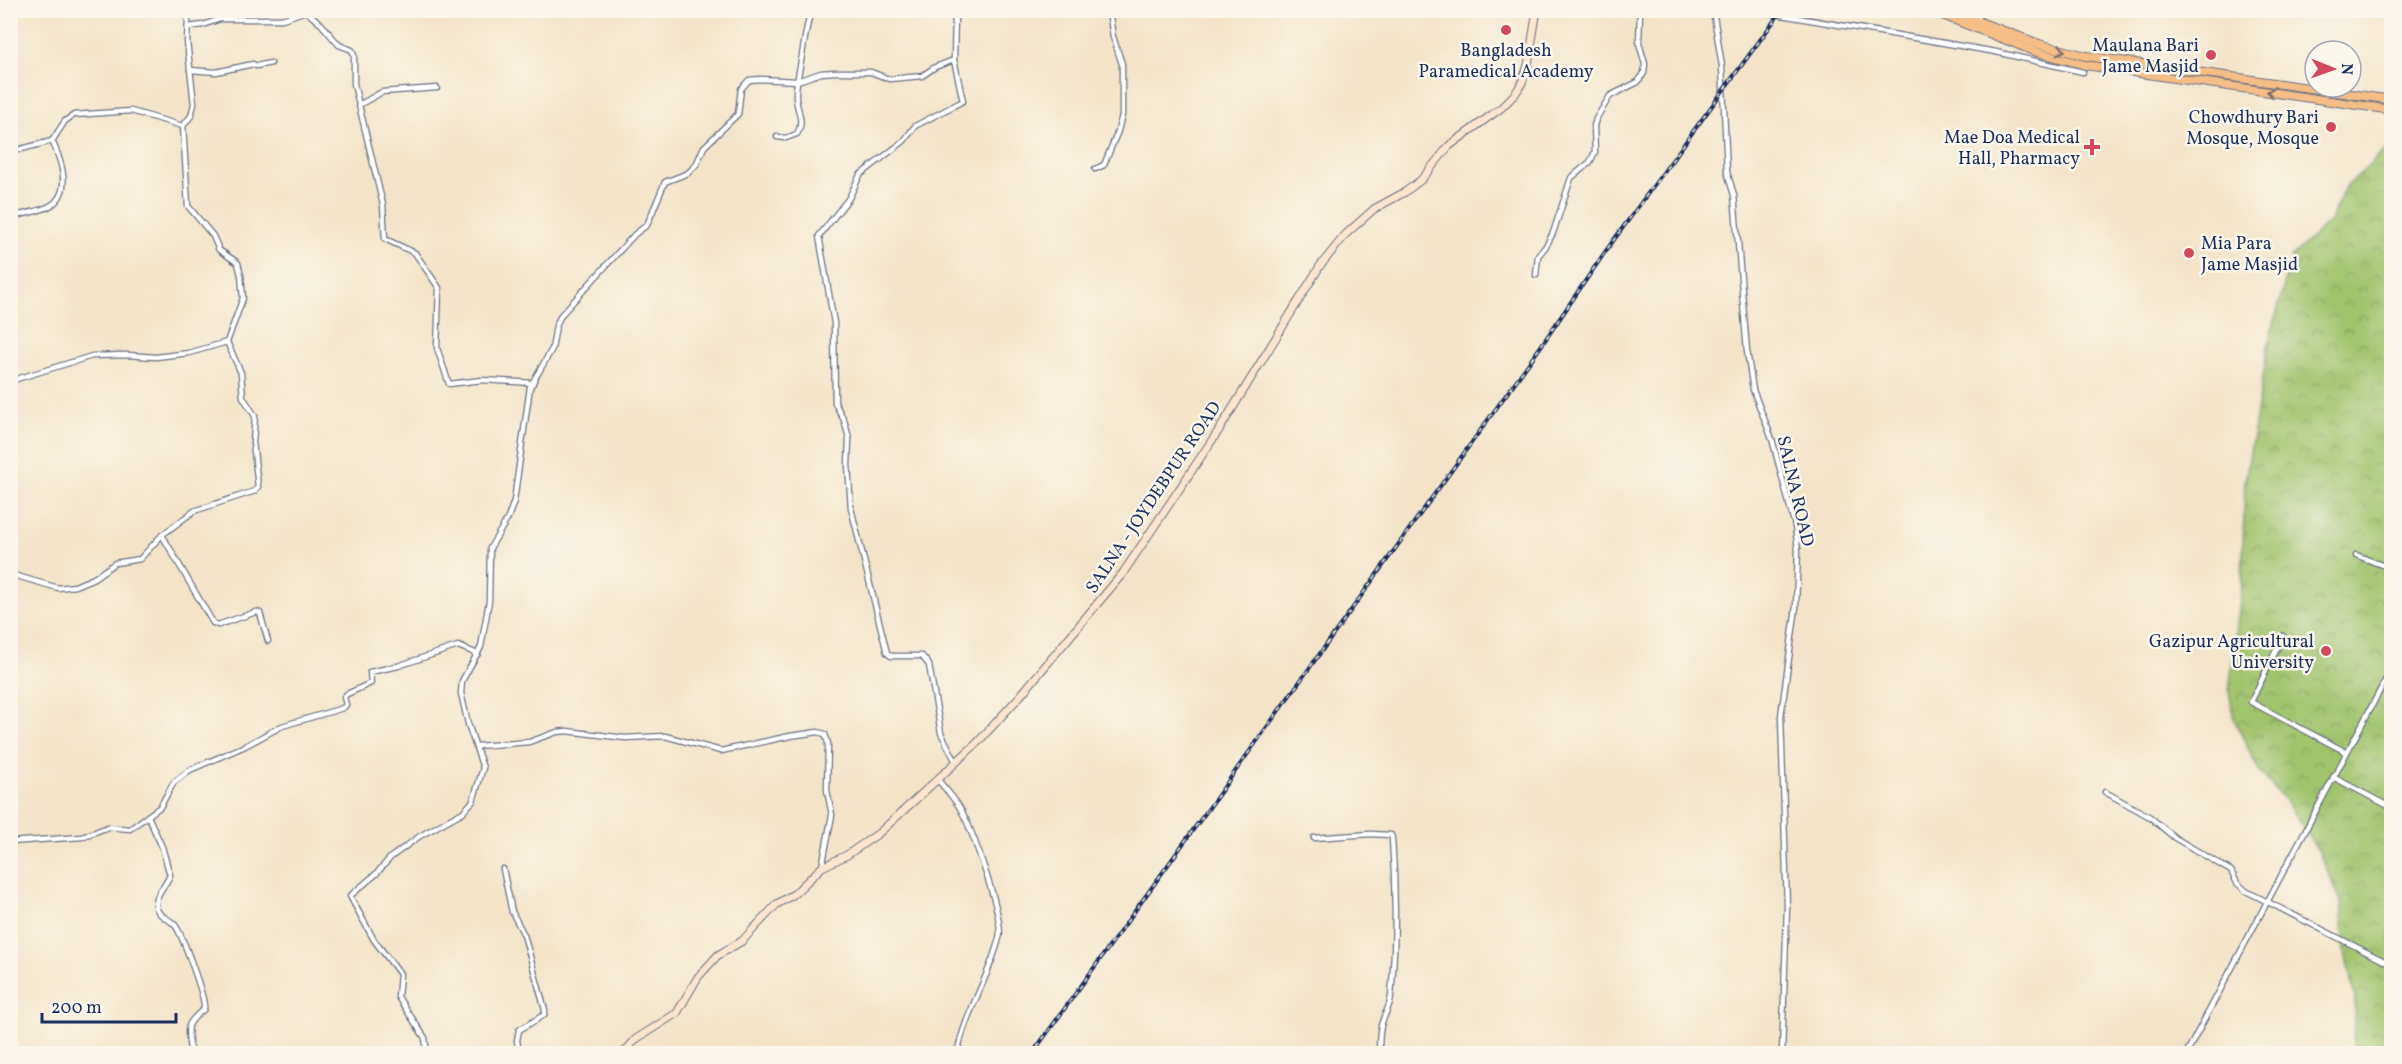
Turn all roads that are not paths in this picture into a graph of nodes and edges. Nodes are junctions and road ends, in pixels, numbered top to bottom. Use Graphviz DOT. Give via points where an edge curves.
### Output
graph roads {
  1 [pos="187,10"];
  2 [pos="811,10"];
  3 [pos="958,10"];
  4 [pos="1109,10"];
  5 [pos="1537,10"];
  6 [pos="1640,10"];
  7 [pos="1714,10"];
  8 [pos="1947,10"];
  9 [pos="1971,10"];
  10 [pos="306,11"];
  11 [pos="1932,11"];
  12 [pos="1983,25"];
  13 [pos="188,27"];
  14 [pos="954,60"];
  15 [pos="271,63"];
  16 [pos="190,70"];
  17 [pos="2083,72"];
  18 [pos="797,81"];
  19 [pos="437,88"];
  20 [pos="2391,100"];
  21 [pos="359,105"];
  22 [pos="2391,110"];
  23 [pos="183,126"];
  24 [pos="777,137"];
  25 [pos="52,141"];
  26 [pos="10,152"];
  27 [pos="1095,169"];
  28 [pos="10,217"];
  29 [pos="1536,275"];
  30 [pos="227,342"];
  31 [pos="10,381"];
  32 [pos="533,383"];
  33 [pos="162,535"];
  34 [pos="2356,555"];
  35 [pos="2391,569"];
  36 [pos="10,574"];
  37 [pos="2283,636"];
  38 [pos="268,641"];
  39 [pos="478,654"];
  40 [pos="2391,668"];
  41 [pos="477,746"];
  42 [pos="2346,752"];
  43 [pos="956,762"];
  44 [pos="2333,777"];
  45 [pos="937,779"];
  46 [pos="2105,792"];
  47 [pos="2391,808"];
  48 [pos="148,816"];
  49 [pos="1314,838"];
  50 [pos="10,842"];
  51 [pos="822,867"];
  52 [pos="503,869"];
  53 [pos="2267,901"];
  54 [pos="2391,965"];
  55 [pos="199,1053"];
  56 [pos="223,1053"];
  57 [pos="427,1053"];
  58 [pos="519,1053"];
  59 [pos="623,1053"];
  60 [pos="957,1053"];
  61 [pos="1379,1053"];
  62 [pos="1782,1053"];
  63 [pos="2186,1053"];
  1 -- 13 [label="street"];
  2 -- 18 [label="street"];
  3 -- 14 [label="street"];
  4 -- 27 [label="street" via="1122,64 1122,115 1104,165"];
  5 -- 43 [label="main road, SALNA - JOYDEBPUR ROAD" via="1528,65 1515,94 1449,146 1421,180 1380,205 1346,234 1320,266 1221,427 1123,573 1021,695"];
  6 -- 29 [label="street" via="1639,43 1644,73 1638,82 1610,96 1596,119 1596,152 1570,178 1552,233 1538,256"];
  7 -- 17 [label="street" via="1770,12 1996,52"];
  7 -- 62 [label="street, SALNA ROAD" via="1753,390 1772,439 1798,550 1796,607 1781,716 1787,907"];
  8 -- 12 [label="highway"];
  9 -- 12 [label="street"];
  10 -- 13 [label="street" via="282,19 220,19"];
  10 -- 21 [label="street" via="339,45 352,50"];
  22 -- 11 [label="highway, one-way" via="2085,65 2037,52"];
  12 -- 20 [label="highway, one-way" via="2086,56"];
  13 -- 16 [label="street"];
  14 -- 18 [label="street" via="922,76 889,79 872,72 834,72"];
  14 -- 43 [label="street" via="963,101 915,126 904,141 860,175 849,198 819,236 834,323 835,404 847,430 851,508 867,578 887,653 922,656 929,665 941,733"];
  15 -- 16 [label="street" via="216,72"];
  16 -- 23 [label="street" via="194,104"];
  18 -- 24 [label="street" via="800,129 798,134"];
  18 -- 32 [label="street" via="760,79 745,83 738,114 704,147 688,173 665,182 647,225 561,315 552,349"];
  19 -- 21 [label="street" via="382,92"];
  21 -- 32 [label="street" via="383,205 385,239 415,253 439,288 437,348 449,384"];
  23 -- 25 [label="street" via="131,111 74,115"];
  23 -- 30 [label="street" via="188,206 213,236 219,250 238,263 241,275 243,298"];
  25 -- 26 [label="street"];
  25 -- 28 [label="street" via="60,157 62,192 50,206"];
  30 -- 31 [label="street" via="156,357 92,357"];
  30 -- 33 [label="street" via="241,373 243,397 255,416 253,442 258,488 194,511"];
  32 -- 39 [label="street" via="525,409 514,501 490,548 489,601"];
  33 -- 36 [label="street" via="140,559 115,563 75,586 58,588"];
  33 -- 38 [label="street" via="213,623 260,613"];
  34 -- 35 [label="street"];
  37 -- 42 [label="street" via="2251,702"];
  39 -- 41 [label="street" via="462,681 461,693"];
  39 -- 48 [label="street" via="458,646 370,672 371,683 347,693 343,708 282,726 190,770 174,782 165,801"];
  40 -- 42 [label="street"];
  41 -- 51 [label="street" via="529,742 567,731 625,738 665,736 720,751 789,736 825,734 832,815"];
  41 -- 57 [label="street" via="483,768 470,806 390,857 350,896 374,940 400,974 398,997 425,1038"];
  42 -- 44 [label="street"];
  43 -- 45 [label="main road, SALNA - JOYDEBPUR ROAD"];
  44 -- 47 [label="street"];
  44 -- 53 [label="street"];
  45 -- 51 [label="main road, SALNA - JOYDEBPUR ROAD" via="879,833"];
  45 -- 60 [label="street" via="969,828 1000,921 999,938 985,981"];
  46 -- 53 [label="street" via="2231,871 2241,888"];
  48 -- 50 [label="street" via="130,829 108,827 82,837"];
  48 -- 55 [label="street" via="170,877 159,892 157,909 176,926 205,1004 190,1020 187,1030 190,1050"];
  49 -- 61 [label="street" via="1370,834 1392,838 1395,947"];
  51 -- 59 [label="main road, SALNA - JOYDEBPUR ROAD" via="794,894 777,904 742,941 708,965 677,1013 636,1039"];
  52 -- 58 [label="street" via="512,912 524,935 545,1010 544,1015 519,1030"];
  53 -- 54 [label="street"];
  53 -- 63 [label="street"];
  55 -- 56 [label="street"];
}
